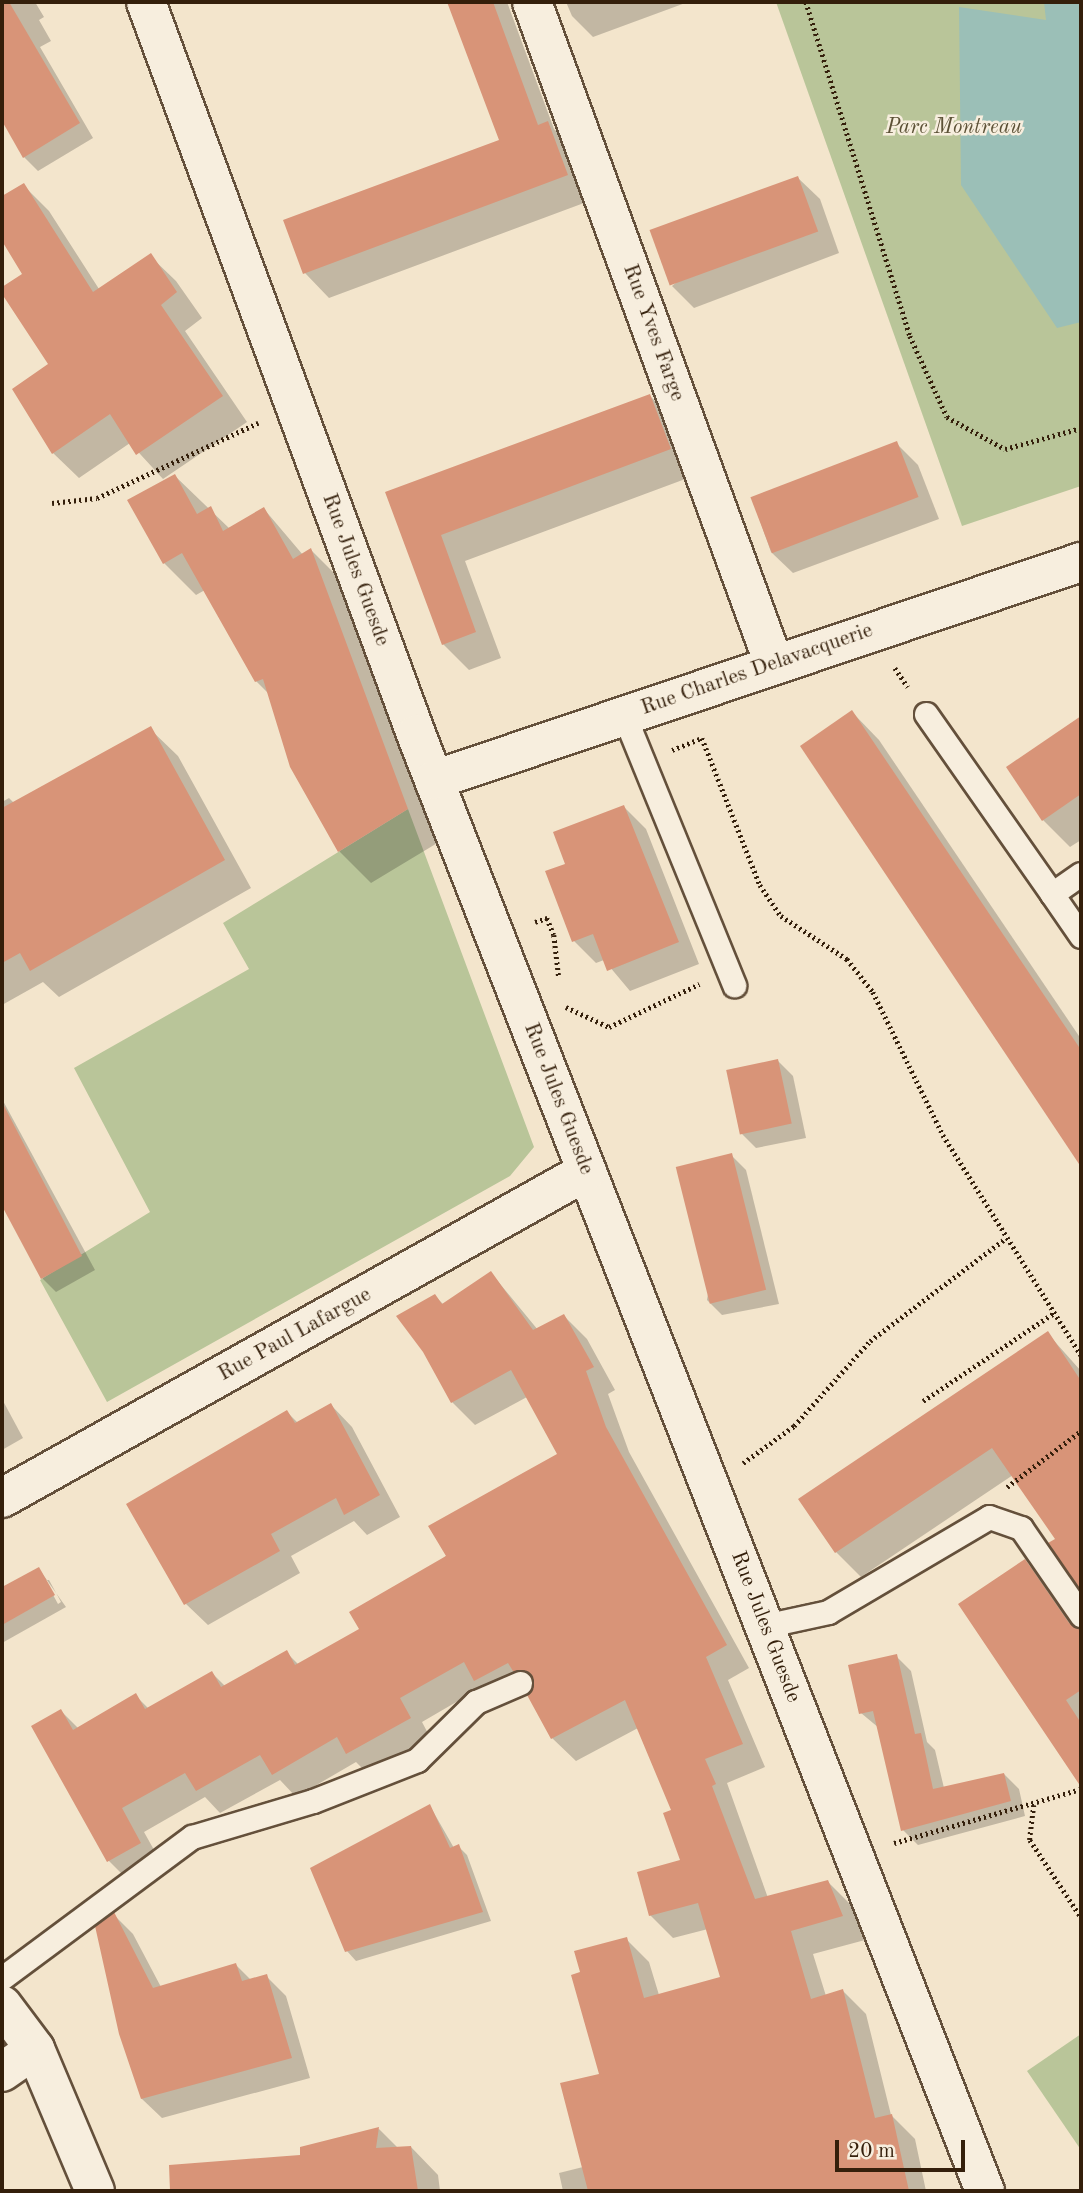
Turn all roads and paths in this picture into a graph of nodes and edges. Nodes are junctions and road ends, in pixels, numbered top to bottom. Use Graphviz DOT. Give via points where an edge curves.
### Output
graph roads {
  1 [pos="146,2"];
  2 [pos="532,2"];
  3 [pos="806,2"];
  4 [pos="300,420"];
  5 [pos="1081,428"];
  6 [pos="52,503"];
  7 [pos="1081,562"];
  8 [pos="774,664"];
  9 [pos="926,714"];
  10 [pos="624,715"];
  11 [pos="642,763"];
  12 [pos="434,780"];
  13 [pos="1081,874"];
  14 [pos="1052,894"];
  15 [pos="1081,936"];
  16 [pos="731,977"];
  17 [pos="562,1007"];
  18 [pos="587,1171"];
  19 [pos="1005,1239"];
  20 [pos="1054,1313"];
  21 [pos="1081,1355"];
  22 [pos="923,1401"];
  23 [pos="1081,1431"];
  24 [pos="706,1478"];
  25 [pos="2,1498"];
  26 [pos="989,1517"];
  27 [pos="1081,1615"];
  28 [pos="764,1626"];
  29 [pos="520,1683"];
  30 [pos="1081,1789"];
  31 [pos="1034,1805"];
  32 [pos="853,1854"];
  33 [pos="1081,1917"];
  34 [pos="2,1978"];
  35 [pos="2,2005"];
  36 [pos="35,2049"];
  37 [pos="2,2072"];
  38 [pos="95,2191"];
  39 [pos="985,2191"];
  1 -- 4 [label="street, Rue Jules Guesde"];
  2 -- 8 [label="street, Rue Yves Farge"];
  3 -- 5 [label="path" via="910,336 947,417 1005,449"];
  4 -- 6 [label="path" via="278,430 271,417 97,498"];
  4 -- 12 [label="street, Rue Jules Guesde"];
  7 -- 8 [label="street, Rue Charles Delavacquerie"];
  8 -- 10 [label="street, Rue Charles Delavacquerie"];
  9 -- 14 [label="lane"];
  10 -- 11 [label="lane"];
  10 -- 12 [label="street, Rue Charles Delavacquerie"];
  11 -- 16 [label="lane"];
  11 -- 19 [label="path" via="702,738 760,885 781,916 847,960 873,992 943,1135"];
  12 -- 18 [label="street, Rue Jules Guesde"];
  13 -- 14 [label="lane"];
  14 -- 15 [label="lane"];
  16 -- 17 [label="path" via="609,1027 582,1011"];
  18 -- 24 [label="street, Rue Jules Guesde"];
  18 -- 25 [label="street, Rue Paul Lafargue"];
  19 -- 20 [label="path"];
  19 -- 24 [label="path" via="870,1341 794,1426 750,1460"];
  20 -- 21 [label="path"];
  20 -- 22 [label="path"];
  23 -- 26 [label="path" via="1001,1492"];
  24 -- 28 [label="street, Rue Jules Guesde"];
  26 -- 27 [label="lane" via="1021,1528"];
  26 -- 28 [label="lane" via="828,1612"];
  28 -- 32 [label="street, Rue Jules Guesde"];
  29 -- 34 [label="lane" via="476,1702 417,1760 313,1801 192,1837"];
  30 -- 31 [label="path"];
  31 -- 32 [label="path"];
  31 -- 33 [label="path" via="1030,1840"];
  32 -- 39 [label="street, Rue Jules Guesde"];
  35 -- 36 [label="street"];
  36 -- 37 [label="street"];
  36 -- 38 [label="street"];
}
